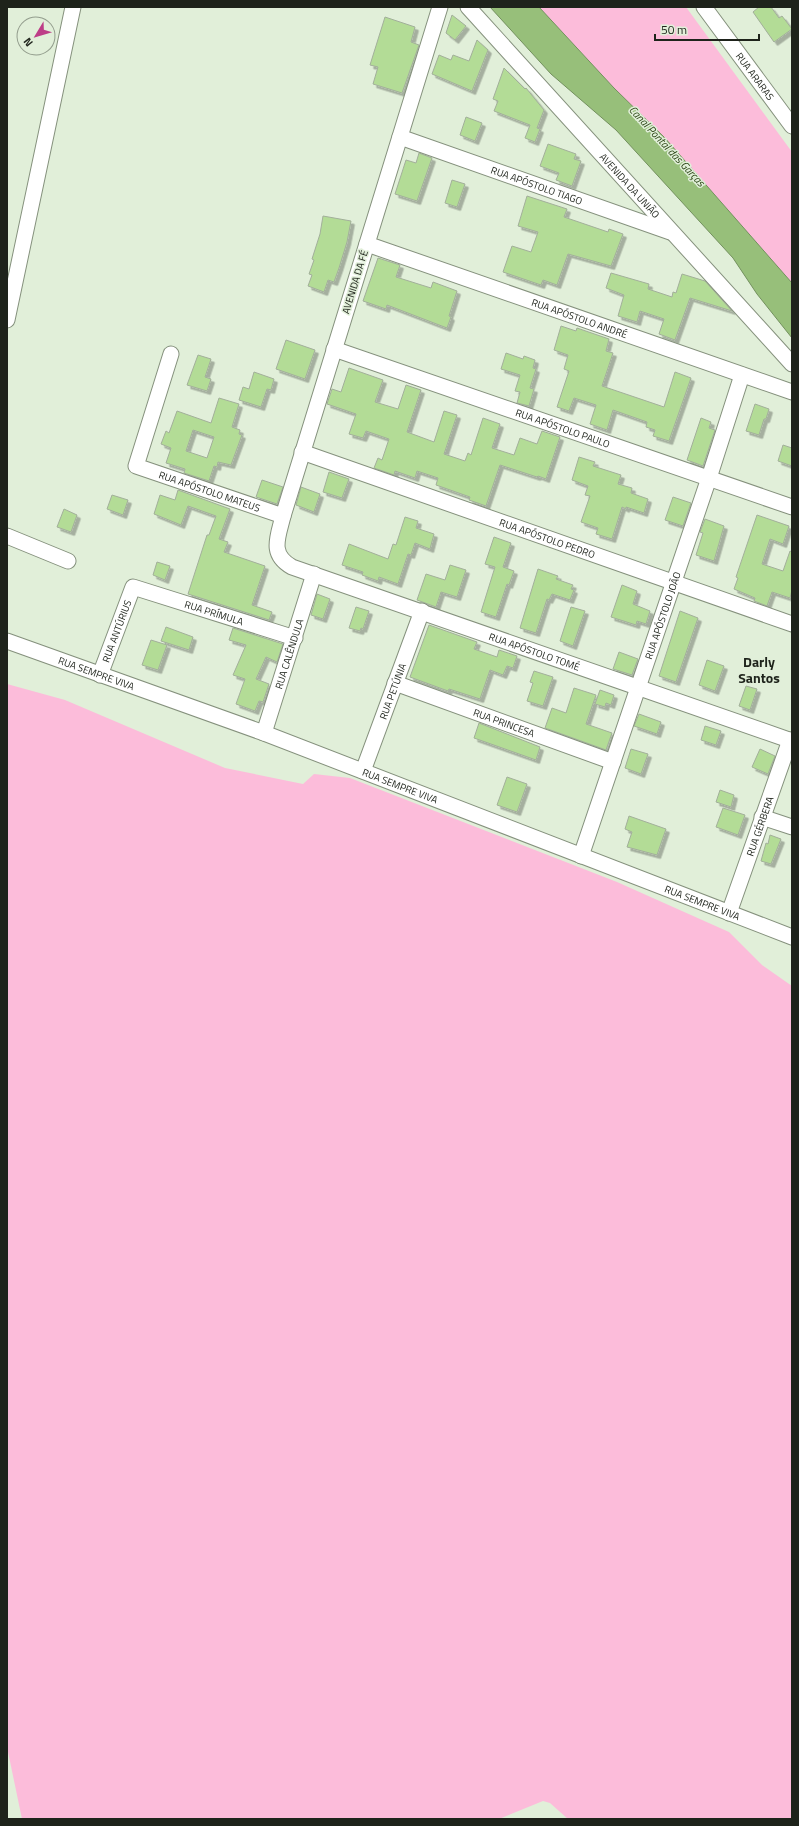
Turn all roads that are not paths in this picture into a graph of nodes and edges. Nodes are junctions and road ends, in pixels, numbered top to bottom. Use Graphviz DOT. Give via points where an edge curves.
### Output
graph roads {
  1 [pos="73,7"];
  2 [pos="440,7"];
  3 [pos="468,7"];
  4 [pos="704,7"];
  5 [pos="792,126"];
  6 [pos="400,137"];
  7 [pos="673,233"];
  8 [pos="367,244"];
  9 [pos="7,320"];
  10 [pos="334,349"];
  11 [pos="171,354"];
  12 [pos="792,364"];
  13 [pos="742,375"];
  14 [pos="792,392"];
  15 [pos="302,452"];
  16 [pos="709,478"];
  17 [pos="792,507"];
  18 [pos="283,516"];
  19 [pos="7,536"];
  20 [pos="280,557"];
  21 [pos="68,561"];
  22 [pos="314,574"];
  23 [pos="674,583"];
  24 [pos="133,587"];
  25 [pos="422,611"];
  26 [pos="792,624"];
  27 [pos="294,638"];
  28 [pos="7,641"];
  29 [pos="100,675"];
  30 [pos="395,683"];
  31 [pos="638,686"];
  32 [pos="264,733"];
  33 [pos="791,740"];
  34 [pos="613,762"];
  35 [pos="363,771"];
  36 [pos="762,817"];
  37 [pos="792,827"];
  38 [pos="580,856"];
  39 [pos="729,913"];
  40 [pos="792,937"];
  1 -- 9 [label="street"];
  2 -- 6 [label="street, AVENIDA DA FÉ"];
  3 -- 7 [label="street, AVENIDA DA UNIÃO"];
  4 -- 5 [label="street, RUA ARARAS"];
  6 -- 7 [label="street, RUA APÓSTOLO TIAGO"];
  6 -- 8 [label="street, AVENIDA DA FÉ"];
  7 -- 12 [label="street, AVENIDA DA UNIÃO"];
  8 -- 10 [label="street, AVENIDA DA FÉ"];
  8 -- 13 [label="street, RUA APÓSTOLO ANDRÉ"];
  10 -- 15 [label="street, AVENIDA DA FÉ"];
  10 -- 16 [label="street, RUA APÓSTOLO PAULO"];
  11 -- 18 [label="street, RUA APÓSTOLO MATEUS" via="136,466"];
  13 -- 14 [label="street, RUA APÓSTOLO ANDRÉ"];
  13 -- 16 [label="street, RUA APÓSTOLO JOÃO"];
  15 -- 18 [label="street, AVENIDA DA FÉ"];
  15 -- 23 [label="street, RUA APÓSTOLO PEDRO"];
  16 -- 17 [label="street, RUA APÓSTOLO PAULO"];
  16 -- 23 [label="street, RUA APÓSTOLO JOÃO"];
  18 -- 20 [label="street, AVENIDA DA FÉ" via="277,541"];
  19 -- 21 [label="street"];
  20 -- 22 [label="street, RUA APÓSTOLO TOMÉ" via="292,567"];
  22 -- 25 [label="street, RUA APÓSTOLO TOMÉ"];
  22 -- 27 [label="street, RUA CALÊNDULA"];
  23 -- 26 [label="street, RUA APÓSTOLO PEDRO"];
  23 -- 31 [label="street, RUA APÓSTOLO JOÃO"];
  24 -- 27 [label="street, RUA PRÍMULA"];
  24 -- 29 [label="street, RUA ANTÚRIUS"];
  25 -- 30 [label="street, RUA PETÚNIA"];
  25 -- 31 [label="street, RUA APÓSTOLO TOMÉ"];
  27 -- 32 [label="street, RUA CALÊNDULA"];
  28 -- 29 [label="street, RUA SEMPRE VIVA"];
  29 -- 32 [label="street, RUA SEMPRE VIVA"];
  30 -- 34 [label="street, RUA PRINCESA"];
  30 -- 35 [label="street, RUA PETÚNIA"];
  31 -- 33 [label="street, RUA APÓSTOLO TOMÉ"];
  31 -- 34 [label="street, RUA APÓSTOLO JOÃO"];
  32 -- 35 [label="street, RUA SEMPRE VIVA"];
  33 -- 36 [label="street, RUA GÉRBERA"];
  34 -- 38 [label="street, RUA APÓSTOLO JOÃO"];
  35 -- 38 [label="street, RUA SEMPRE VIVA"];
  36 -- 37 [label="street"];
  36 -- 39 [label="street, RUA GÉRBERA"];
  38 -- 39 [label="street, RUA SEMPRE VIVA"];
  39 -- 40 [label="street, RUA SEMPRE VIVA"];
}
